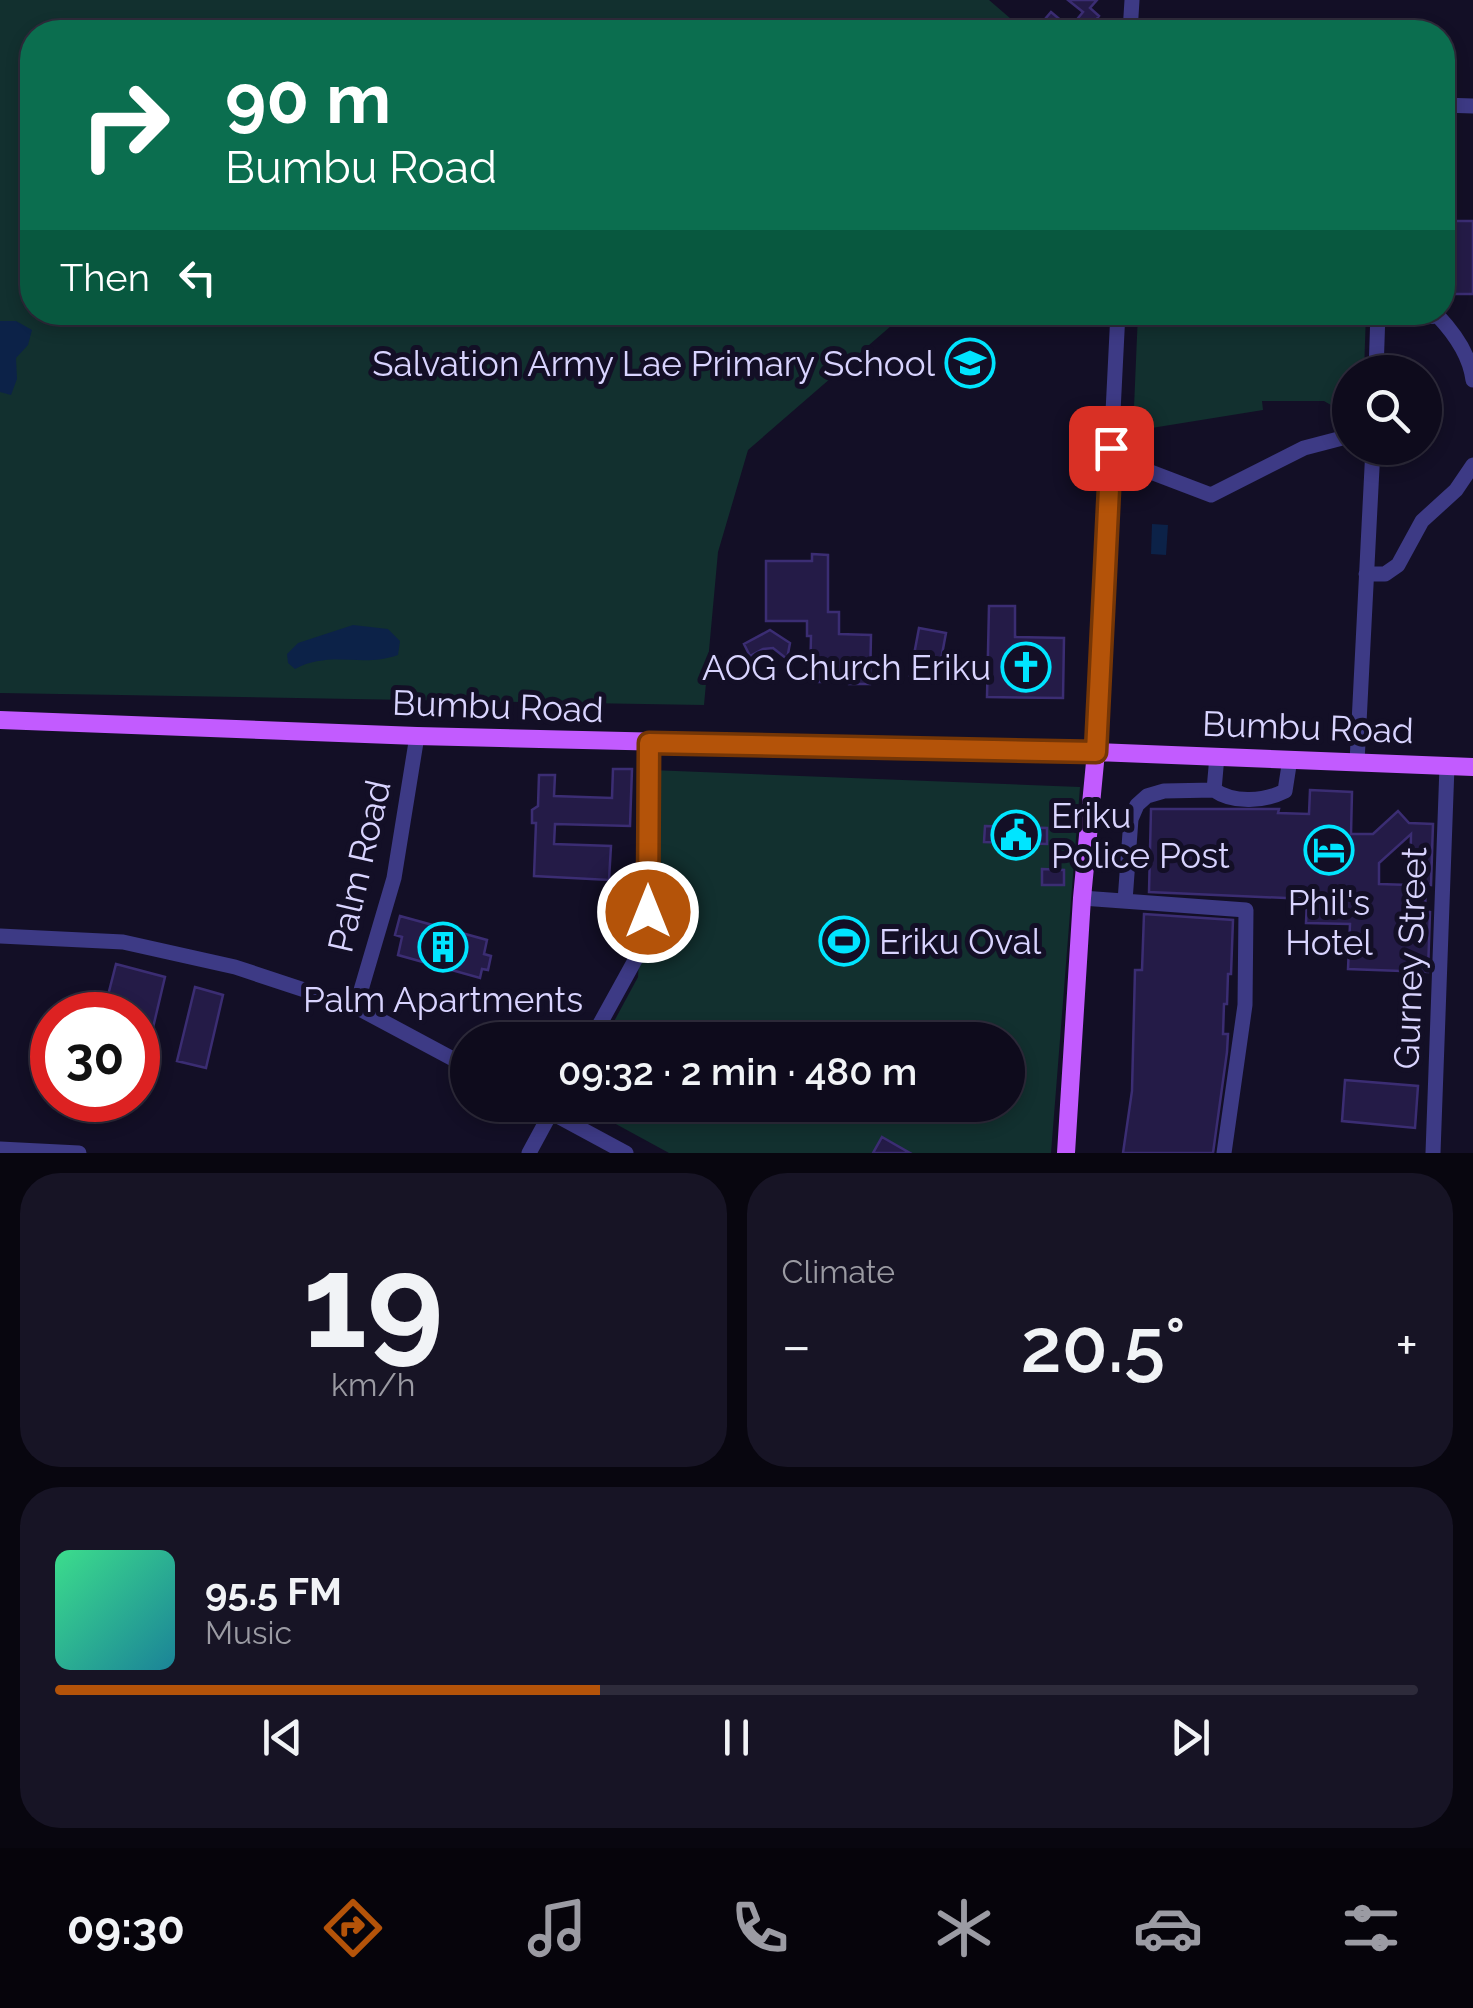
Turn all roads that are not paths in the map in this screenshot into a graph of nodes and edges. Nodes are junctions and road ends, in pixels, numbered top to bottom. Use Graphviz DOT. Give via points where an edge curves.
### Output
graph roads {
  1 [pos="1117,325"];
  2 [pos="1378,325"];
  3 [pos="1446,325"];
  4 [pos="1377,355"];
  5 [pos="1473,380"];
  6 [pos="1332,441"];
  7 [pos="1372,465"];
  8 [pos="1473,465"];
  9 [pos="1110,481"];
  10 [pos="1366,574"];
  11 [pos="0,720"];
  12 [pos="416,736"];
  13 [pos="649,743"];
  14 [pos="1096,752"];
  15 [pos="1217,756"];
  16 [pos="1290,759"];
  17 [pos="1356,762"];
  18 [pos="1448,766"];
  19 [pos="1473,767"];
  20 [pos="1214,790"];
  21 [pos="1082,898"];
  22 [pos="1125,901"];
  23 [pos="0,936"];
  24 [pos="356,1007"];
  25 [pos="602,1022"];
  26 [pos="450,1058"];
  27 [pos="542,1122"];
  28 [pos="572,1122"];
  29 [pos="0,1149"];
  30 [pos="80,1153"];
  31 [pos="529,1153"];
  32 [pos="626,1153"];
  33 [pos="1066,1153"];
  34 [pos="1224,1153"];
  35 [pos="1433,1153"];
  1 -- 9 [label="street"];
  2 -- 4 [label="street"];
  3 -- 5 [label="street"];
  6 -- 9 [label="street" via="1211,495 1148,471"];
  7 -- 10 [label="street"];
  8 -- 10 [label="street" via="1422,520 1398,565 1386,574"];
  9 -- 14 [label="street"];
  10 -- 17 [label="street"];
  11 -- 12 [label="main road, Bumbu Road"];
  12 -- 13 [label="main road, Bumbu Road"];
  12 -- 24 [label="street, Palm Road" via="394,878"];
  13 -- 14 [label="main road, Bumbu Road"];
  13 -- 25 [label="street" via="645,942"];
  14 -- 15 [label="main road, Bumbu Road"];
  14 -- 21 [label="main road"];
  15 -- 16 [label="main road, Bumbu Road"];
  15 -- 20 [label="street"];
  16 -- 17 [label="main road, Bumbu Road"];
  16 -- 20 [label="street" via="1285,791 1266,800"];
  17 -- 18 [label="main road, Bumbu Road"];
  18 -- 19 [label="main road, Bumbu Road"];
  18 -- 35 [label="street, Gurney Street"];
  20 -- 22 [label="street" via="1164,791 1137,804"];
  21 -- 22 [label="street"];
  21 -- 33 [label="main road"];
  22 -- 34 [label="street" via="1246,910 1245,1006"];
  23 -- 24 [label="street" via="123,942 235,967"];
  24 -- 26 [label="street"];
  27 -- 31 [label="street"];
  28 -- 32 [label="street"];
  29 -- 30 [label="street"];
}
